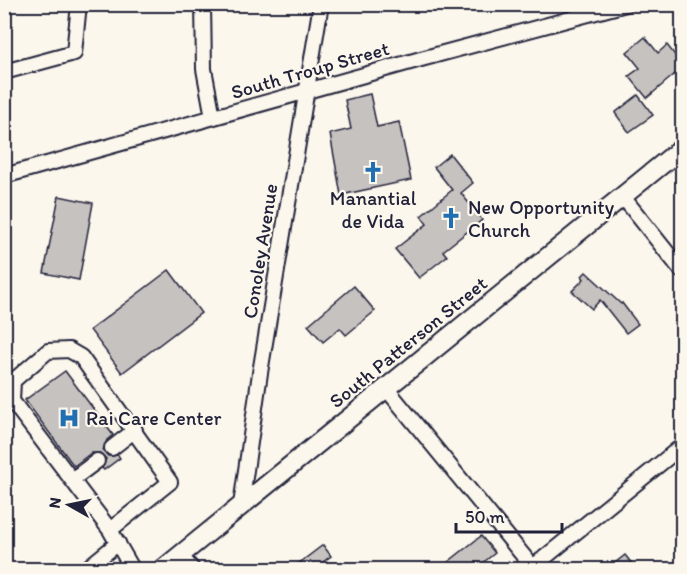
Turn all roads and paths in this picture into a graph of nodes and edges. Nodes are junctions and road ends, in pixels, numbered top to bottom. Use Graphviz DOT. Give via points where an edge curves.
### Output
graph roads {
  1 [pos="79,4"];
  2 [pos="203,4"];
  3 [pos="321,4"];
  4 [pos="626,4"];
  5 [pos="4,72"];
  6 [pos="306,91"];
  7 [pos="213,117"];
  8 [pos="682,148"];
  9 [pos="4,176"];
  10 [pos="623,197"];
  11 [pos="682,272"];
  12 [pos="386,388"];
  13 [pos="135,430"];
  14 [pos="682,446"];
  15 [pos="112,448"];
  16 [pos="96,460"];
  17 [pos="73,479"];
  18 [pos="242,505"];
  19 [pos="110,530"];
  20 [pos="118,543"];
  21 [pos="180,555"];
  22 [pos="534,568"];
  23 [pos="85,570"];
  24 [pos="133,570"];
  25 [pos="162,570"];
  26 [pos="194,570"];
  1 -- 5 [label="street" via="74,53"];
  2 -- 7 [label="street" via="204,69"];
  3 -- 6 [label="street, Conoley Avenue"];
  4 -- 6 [label="street, South Troup Street"];
  6 -- 7 [label="street, South Troup Street"];
  6 -- 18 [label="street, Conoley Avenue"];
  7 -- 9 [label="street, South Troup Street"];
  8 -- 10 [label="main road, South Patterson Street"];
  10 -- 11 [label="street"];
  10 -- 12 [label="main road, South Patterson Street"];
  12 -- 18 [label="main road, South Patterson Street"];
  12 -- 22 [label="street"];
  13 -- 15 [label="street"];
  13 -- 17 [label="street" via="81,357 69,350 48,351 13,381 12,401"];
  13 -- 19 [label="street" via="170,482"];
  14 -- 22 [label="street"];
  16 -- 17 [label="street"];
  17 -- 19 [label="street"];
  18 -- 21 [label="main road, South Patterson Street"];
  19 -- 20 [label="street"];
  20 -- 23 [label="street"];
  20 -- 24 [label="street"];
  21 -- 25 [label="main road, South Patterson Street"];
  21 -- 26 [label="street"];
}
